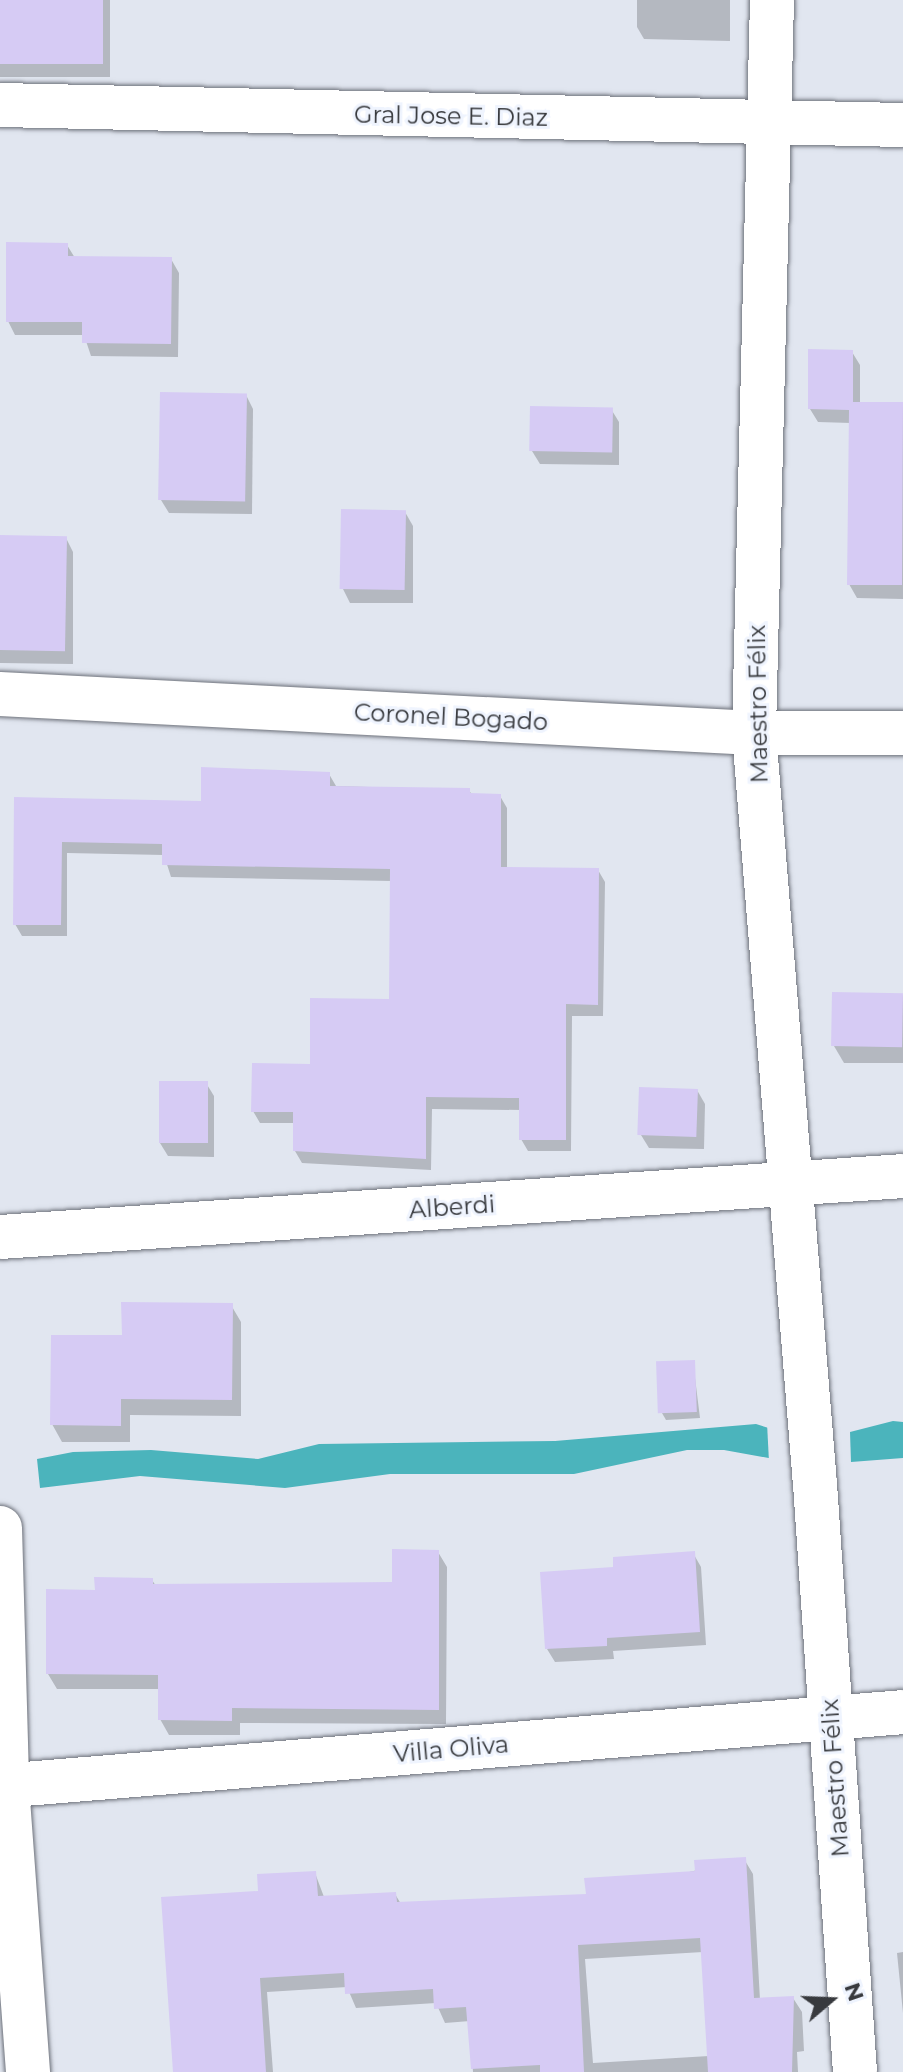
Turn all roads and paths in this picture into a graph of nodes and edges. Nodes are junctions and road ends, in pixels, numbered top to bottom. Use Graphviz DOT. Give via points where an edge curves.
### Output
graph roads {
  1 [pos="772,0"];
  2 [pos="0,105"];
  3 [pos="769,124"];
  4 [pos="903,125"];
  5 [pos="0,694"];
  6 [pos="754,733"];
  7 [pos="903,733"];
  8 [pos="903,1176"];
  9 [pos="789,1185"];
  10 [pos="0,1237"];
  11 [pos="0,1528"];
  12 [pos="903,1712"];
  13 [pos="831,1717"];
  14 [pos="4,1786"];
  15 [pos="28,2072"];
  16 [pos="855,2072"];
  1 -- 3 [label="street, Maestro Félix"];
  2 -- 3 [label="street, Gral Jose E. Diaz"];
  3 -- 4 [label="street, Gral Jose E. Diaz"];
  3 -- 6 [label="street, Maestro Félix"];
  5 -- 6 [label="street, Coronel Bogado"];
  6 -- 7 [label="street, Coronel Bogado"];
  6 -- 9 [label="street, Maestro Félix"];
  8 -- 9 [label="street, Alberdi"];
  9 -- 10 [label="street, Alberdi"];
  9 -- 13 [label="street, Maestro Félix"];
  11 -- 14 [label="street"];
  12 -- 13 [label="street, Villa Oliva"];
  13 -- 14 [label="street, Villa Oliva"];
  13 -- 16 [label="street, Maestro Félix"];
  14 -- 15 [label="street"];
}
